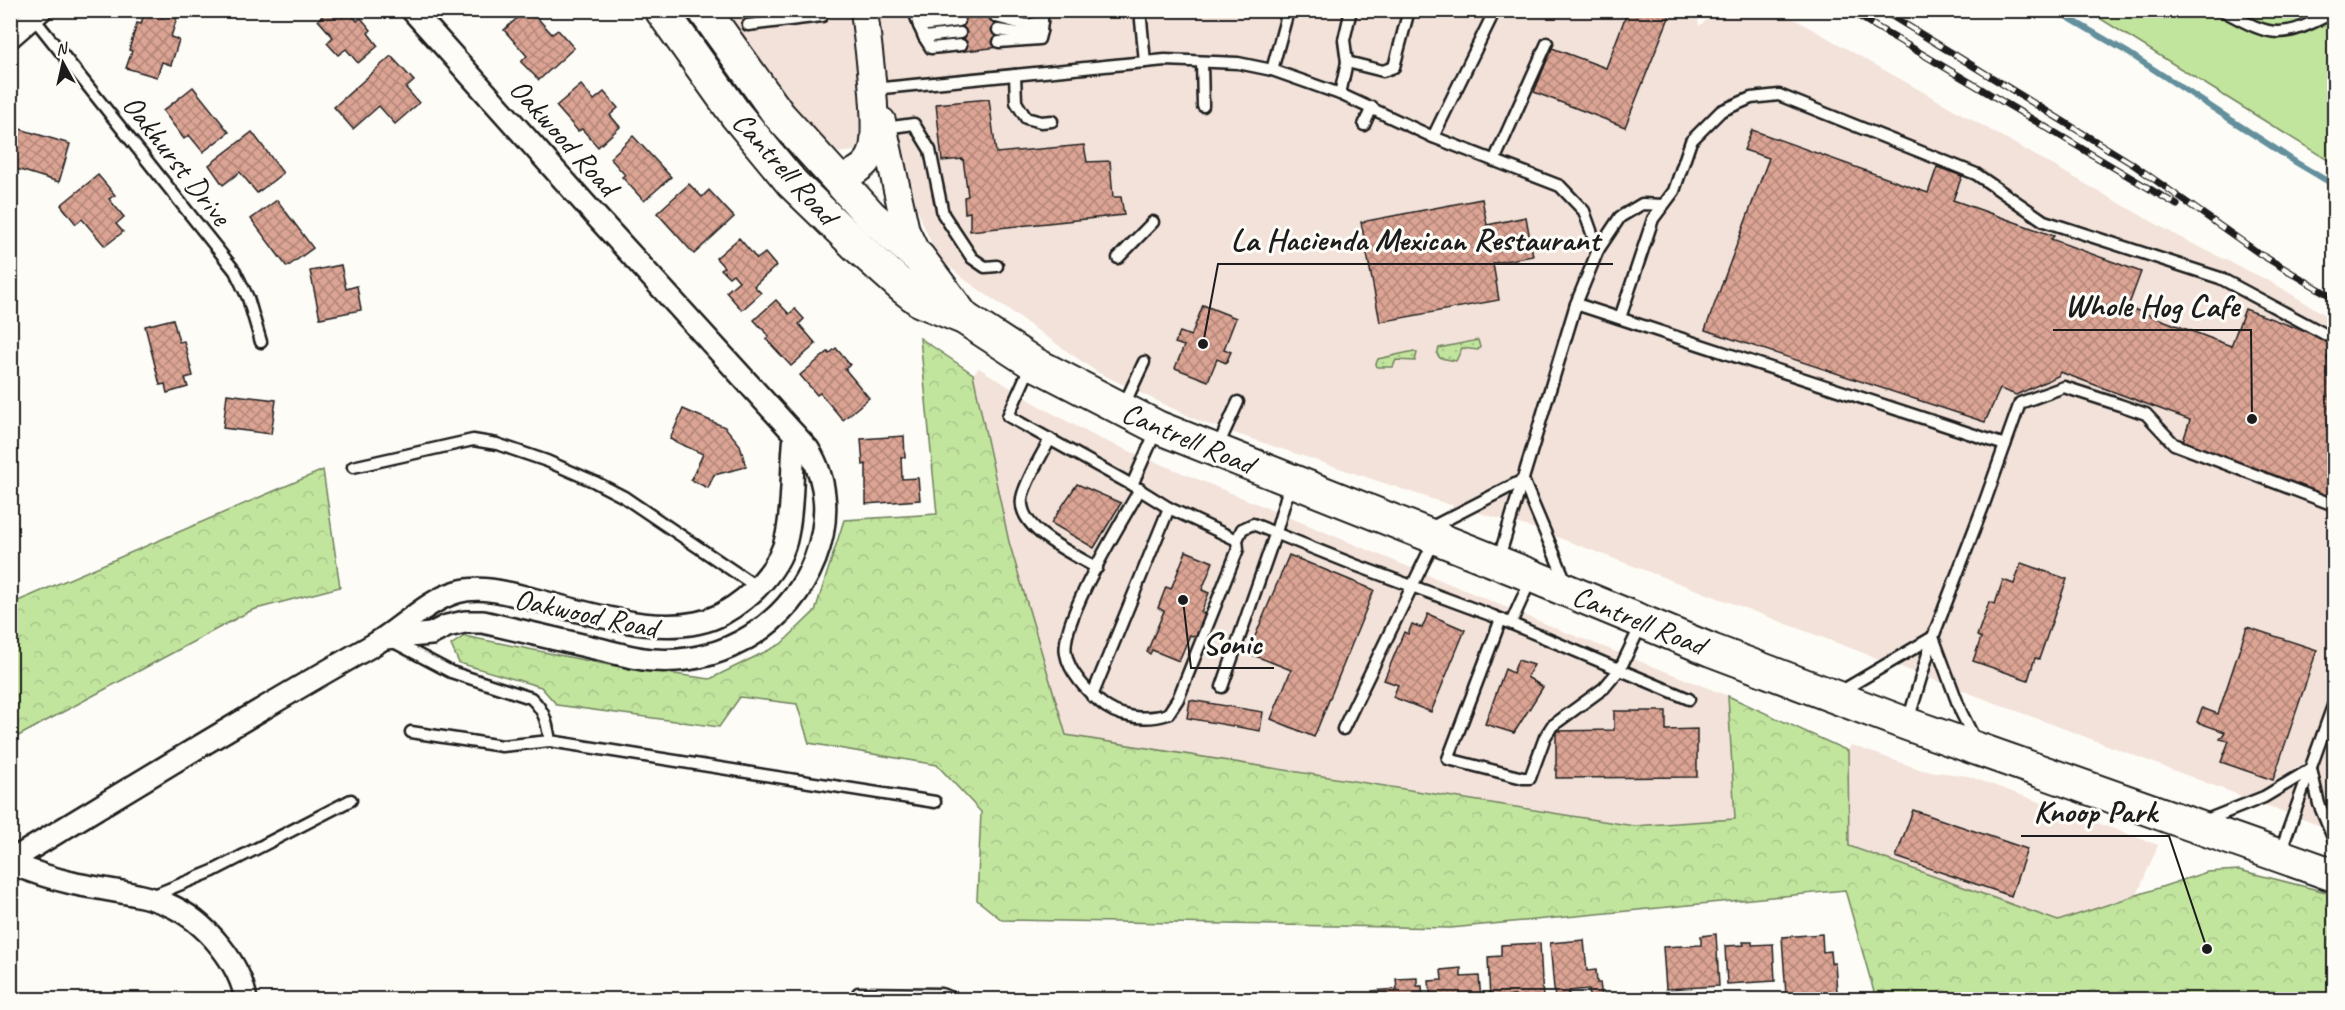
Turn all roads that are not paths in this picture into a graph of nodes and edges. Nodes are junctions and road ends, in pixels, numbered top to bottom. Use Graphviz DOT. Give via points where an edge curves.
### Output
graph roads {
  1 [pos="412,10"];
  2 [pos="661,10"];
  3 [pos="704,10"];
  4 [pos="822,10"];
  5 [pos="864,10"];
  6 [pos="1140,10"];
  7 [pos="1351,10"];
  8 [pos="1409,10"];
  9 [pos="1495,10"];
  10 [pos="2222,10"];
  11 [pos="914,11"];
  12 [pos="2334,12"];
  13 [pos="35,13"];
  14 [pos="1287,15"];
  15 [pos="996,17"];
  16 [pos="1042,21"];
  17 [pos="748,25"];
  18 [pos="919,26"];
  19 [pos="998,36"];
  20 [pos="10,37"];
  21 [pos="924,37"];
  22 [pos="1547,43"];
  23 [pos="962,45"];
  24 [pos="1145,62"];
  25 [pos="1202,62"];
  26 [pos="1347,62"];
  27 [pos="1272,70"];
  28 [pos="1015,75"];
  29 [pos="873,89"];
  30 [pos="1340,94"];
  31 [pos="1203,106"];
  32 [pos="1372,107"];
  33 [pos="1052,121"];
  34 [pos="1364,125"];
  35 [pos="885,128"];
  36 [pos="1433,137"];
  37 [pos="1494,161"];
  38 [pos="837,181"];
  39 [pos="1663,205"];
  40 [pos="1153,222"];
  41 [pos="1598,250"];
  42 [pos="919,258"];
  43 [pos="1118,258"];
  44 [pos="997,266"];
  45 [pos="1576,304"];
  46 [pos="964,318"];
  47 [pos="1620,318"];
  48 [pos="2334,339"];
  49 [pos="261,342"];
  50 [pos="1144,362"];
  51 [pos="1033,363"];
  52 [pos="1238,402"];
  53 [pos="1122,410"];
  54 [pos="1157,428"];
  55 [pos="795,435"];
  56 [pos="1050,439"];
  57 [pos="2005,446"];
  58 [pos="1215,451"];
  59 [pos="353,467"];
  60 [pos="1523,480"];
  61 [pos="1291,481"];
  62 [pos="1136,487"];
  63 [pos="2334,505"];
  64 [pos="1169,508"];
  65 [pos="1276,532"];
  66 [pos="1428,536"];
  67 [pos="1237,540"];
  68 [pos="1497,564"];
  69 [pos="1097,568"];
  70 [pos="1532,576"];
  71 [pos="1411,586"];
  72 [pos="757,587"];
  73 [pos="1571,593"];
  74 [pos="1506,621"];
  75 [pos="1643,622"];
  76 [pos="1933,637"];
  77 [pos="386,638"];
  78 [pos="1620,669"];
  79 [pos="1222,687"];
  80 [pos="1834,695"];
  81 [pos="1092,696"];
  82 [pos="1689,699"];
  83 [pos="2334,703"];
  84 [pos="1907,724"];
  85 [pos="1343,729"];
  86 [pos="411,732"];
  87 [pos="550,741"];
  88 [pos="1979,748"];
  89 [pos="2311,769"];
  90 [pos="351,800"];
  91 [pos="934,802"];
  92 [pos="2194,825"];
  93 [pos="2334,840"];
  94 [pos="2279,856"];
  95 [pos="10,862"];
  96 [pos="2334,875"];
  97 [pos="150,897"];
  98 [pos="858,993"];
  99 [pos="246,999"];
  100 [pos="959,999"];
  1 -- 55 [label="street, Oakwood Road"];
  2 -- 46 [label="main road, Cantrell Road" via="730,107 792,183 912,294"];
  3 -- 38 [label="main road, Cantrell Road" via="779,115"];
  4 -- 17 [label="lane" via="822,16"];
  5 -- 29 [label="street"];
  6 -- 24 [label="lane"];
  7 -- 26 [label="lane" via="1344,39"];
  8 -- 26 [label="lane" via="1394,67 1383,72"];
  9 -- 36 [label="lane"];
  10 -- 12 [label="lane" via="2257,29 2286,33"];
  11 -- 18 [label="lane"];
  13 -- 20 [label="street"];
  13 -- 49 [label="lane, Oakhurst Drive" via="235,271"];
  14 -- 27 [label="lane"];
  15 -- 16 [label="lane" via="1028,25"];
  16 -- 19 [label="lane" via="1027,34"];
  18 -- 21 [label="lane"];
  18 -- 21 [label="lane" via="960,27"];
  21 -- 23 [label="lane" via="931,48"];
  22 -- 37 [label="lane"];
  24 -- 25 [label="lane"];
  24 -- 28 [label="lane"];
  25 -- 27 [label="lane" via="1238,63"];
  25 -- 31 [label="lane"];
  26 -- 30 [label="lane"];
  27 -- 30 [label="lane"];
  28 -- 29 [label="lane"];
  28 -- 33 [label="lane" via="1016,102 1026,118"];
  29 -- 35 [label="street"];
  29 -- 38 [label="street" via="874,147 864,165"];
  30 -- 32 [label="lane"];
  32 -- 34 [label="lane"];
  32 -- 36 [label="lane"];
  35 -- 42 [label="street" via="906,231"];
  35 -- 44 [label="lane" via="914,124 930,150 943,214 972,258 985,267"];
  36 -- 37 [label="lane"];
  37 -- 41 [label="lane" via="1560,186 1584,210"];
  38 -- 42 [label="main road, Cantrell Road"];
  39 -- 41 [label="lane" via="1642,204 1620,217"];
  39 -- 47 [label="lane" via="1653,219"];
  39 -- 48 [label="lane" via="1674,191 1691,141 1706,124 1721,111 1751,98 1779,95 1976,174 2044,220 2220,278"];
  40 -- 43 [label="lane"];
  41 -- 45 [label="lane"];
  42 -- 46 [label="main road, Cantrell Road"];
  45 -- 47 [label="lane"];
  45 -- 60 [label="lane"];
  46 -- 51 [label="main road, Cantrell Road"];
  47 -- 57 [label="lane"];
  50 -- 53 [label="lane"];
  51 -- 53 [label="main road, Cantrell Road"];
  51 -- 56 [label="lane" via="1008,416"];
  52 -- 58 [label="lane"];
  53 -- 54 [label="main road, Cantrell Road"];
  54 -- 58 [label="main road, Cantrell Road"];
  54 -- 62 [label="lane"];
  55 -- 72 [label="street, Oakwood Road" via="787,537 769,574"];
  55 -- 77 [label="street, Oakwood Road" via="814,459 822,479 826,502 819,549 804,584 780,613 742,643 701,657 663,661 483,622 447,626 431,634"];
  56 -- 62 [label="lane"];
  56 -- 69 [label="lane" via="1023,494 1022,511 1029,524 1043,535"];
  57 -- 63 [label="lane" via="2020,403 2064,387 2146,414 2174,444"];
  57 -- 76 [label="lane"];
  58 -- 61 [label="main road, Cantrell Road"];
  59 -- 72 [label="lane" via="473,440 497,444 547,461 624,497"];
  60 -- 66 [label="lane"];
  60 -- 68 [label="lane"];
  60 -- 73 [label="lane"];
  61 -- 65 [label="lane"];
  61 -- 66 [label="main road, Cantrell Road"];
  62 -- 64 [label="lane"];
  62 -- 69 [label="lane"];
  64 -- 67 [label="lane"];
  64 -- 81 [label="lane"];
  65 -- 67 [label="lane" via="1253,524 1242,529"];
  65 -- 71 [label="lane"];
  65 -- 79 [label="lane"];
  66 -- 68 [label="main road, Cantrell Road"];
  66 -- 71 [label="lane"];
  67 -- 81 [label="lane" via="1238,549 1178,699 1168,714 1150,718 1121,715"];
  68 -- 70 [label="main road, Cantrell Road"];
  69 -- 81 [label="lane" via="1069,625 1066,642 1066,655 1074,673"];
  70 -- 73 [label="main road, Cantrell Road"];
  70 -- 74 [label="lane"];
  71 -- 74 [label="lane"];
  71 -- 85 [label="lane"];
  72 -- 77 [label="street, Oakwood Road" via="723,614 680,626 654,626 507,593 460,591 434,603"];
  73 -- 75 [label="main road, Cantrell Road"];
  74 -- 78 [label="lane"];
  74 -- 78 [label="lane" via="1448,759 1530,778 1552,726 1604,688"];
  75 -- 78 [label="lane"];
  75 -- 80 [label="main road, Cantrell Road"];
  76 -- 80 [label="lane"];
  76 -- 84 [label="lane"];
  76 -- 88 [label="lane"];
  77 -- 87 [label="lane" via="451,672 531,698 546,717"];
  77 -- 95 [label="street, Oakwood Road"];
  78 -- 82 [label="lane"];
  80 -- 84 [label="main road, Cantrell Road"];
  83 -- 89 [label="lane"];
  84 -- 88 [label="main road, Cantrell Road"];
  86 -- 87 [label="lane" via="502,746"];
  87 -- 91 [label="lane"];
  88 -- 92 [label="main road, Cantrell Road"];
  89 -- 92 [label="lane" via="2264,796"];
  89 -- 93 [label="lane" via="2319,804"];
  89 -- 94 [label="lane"];
  90 -- 97 [label="lane" via="213,871"];
  92 -- 94 [label="main road, Cantrell Road"];
  94 -- 96 [label="main road, Cantrell Road"];
  95 -- 97 [label="street" via="76,884"];
  97 -- 99 [label="street" via="184,912 213,937 229,957"];
  98 -- 100 [label="lane" via="941,994"];
}
